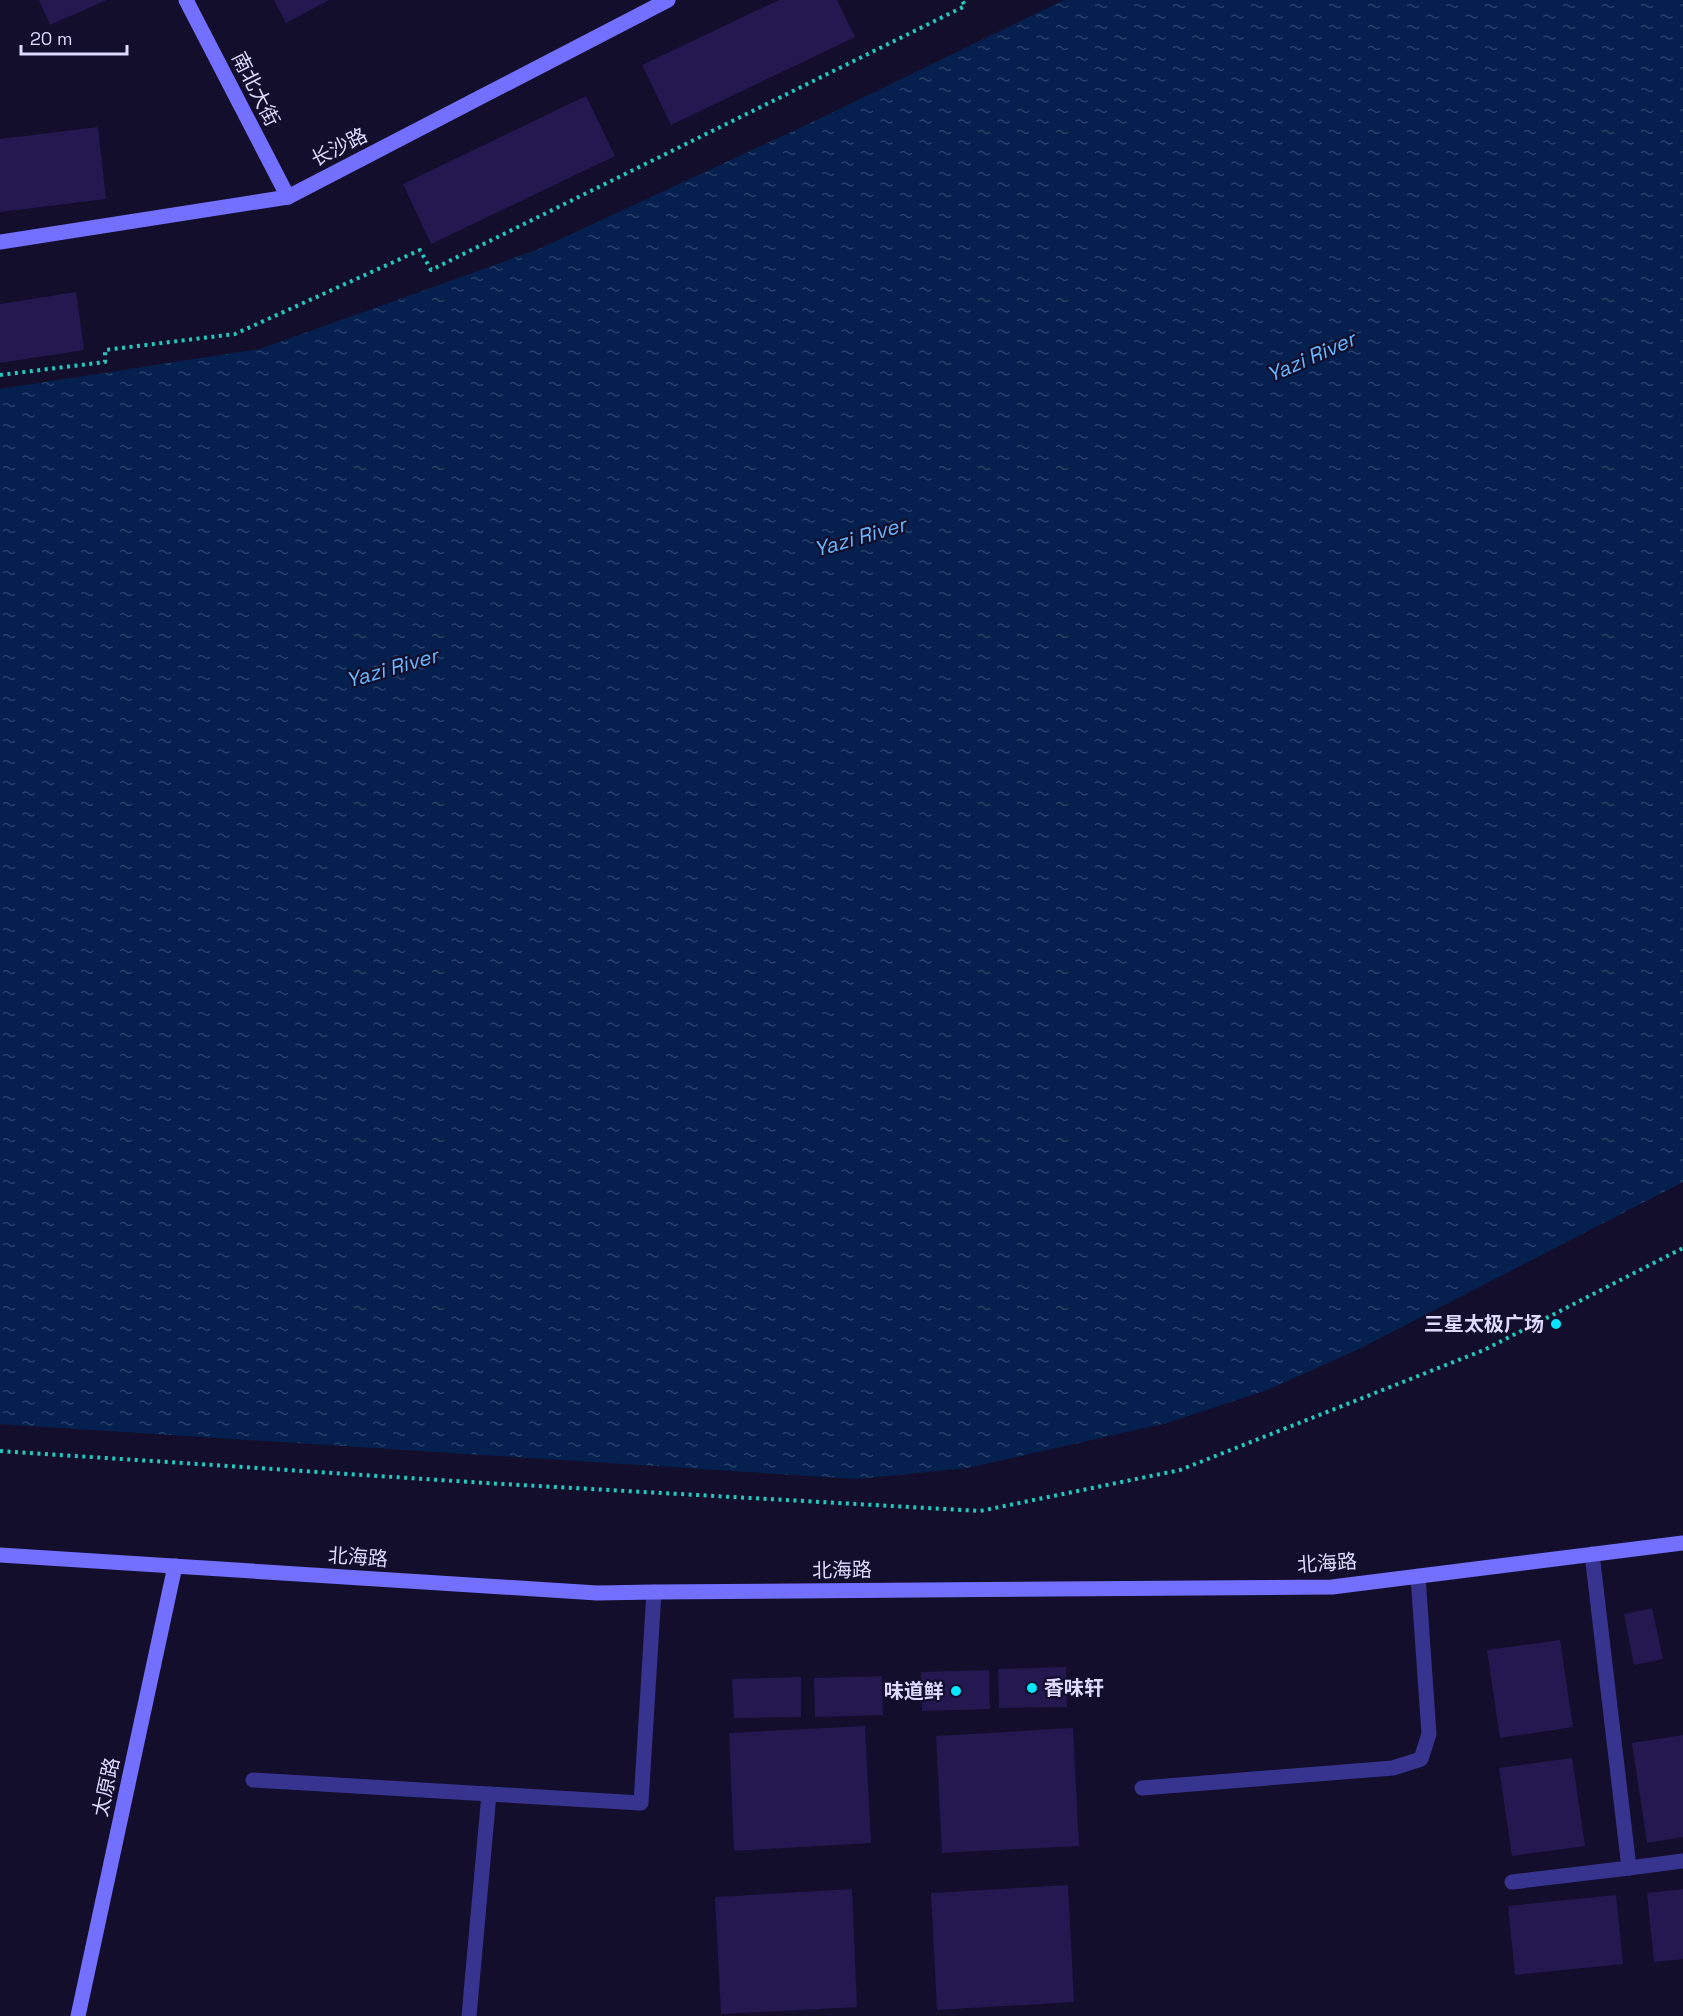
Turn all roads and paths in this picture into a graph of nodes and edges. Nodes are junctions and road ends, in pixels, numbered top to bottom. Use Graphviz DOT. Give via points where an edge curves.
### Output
graph roads {
  1 [pos="186,0"];
  2 [pos="668,0"];
  3 [pos="962,0"];
  4 [pos="288,197"];
  5 [pos="0,242"];
  6 [pos="0,375"];
  7 [pos="1683,1248"];
  8 [pos="0,1451"];
  9 [pos="1683,1543"];
  10 [pos="1592,1554"];
  11 [pos="0,1555"];
  12 [pos="175,1566"];
  13 [pos="1418,1576"];
  14 [pos="654,1592"];
  15 [pos="253,1780"];
  16 [pos="1142,1788"];
  17 [pos="489,1794"];
  18 [pos="1683,1861"];
  19 [pos="1629,1868"];
  20 [pos="1512,1882"];
  21 [pos="78,2016"];
  22 [pos="469,2016"];
  1 -- 4 [label="main road, 南北大街"];
  2 -- 4 [label="main road, 长沙路"];
  3 -- 6 [label="path" via="965,6 431,270 420,250 235,334 105,350 105,362"];
  4 -- 5 [label="main road, 长沙路"];
  7 -- 8 [label="path" via="1484,1350 1180,1470 980,1511 485,1484"];
  9 -- 10 [label="main road, 北海路"];
  10 -- 13 [label="main road, 北海路"];
  10 -- 19 [label="lane"];
  11 -- 12 [label="main road, 北海路"];
  12 -- 14 [label="main road, 北海路" via="597,1593"];
  12 -- 21 [label="main road, 太原路"];
  13 -- 14 [label="main road, 北海路" via="1332,1587"];
  13 -- 16 [label="lane" via="1429,1734 1421,1759 1393,1768"];
  14 -- 17 [label="lane" via="641,1803"];
  15 -- 17 [label="lane"];
  17 -- 22 [label="lane"];
  18 -- 19 [label="lane"];
  19 -- 20 [label="lane"];
}
